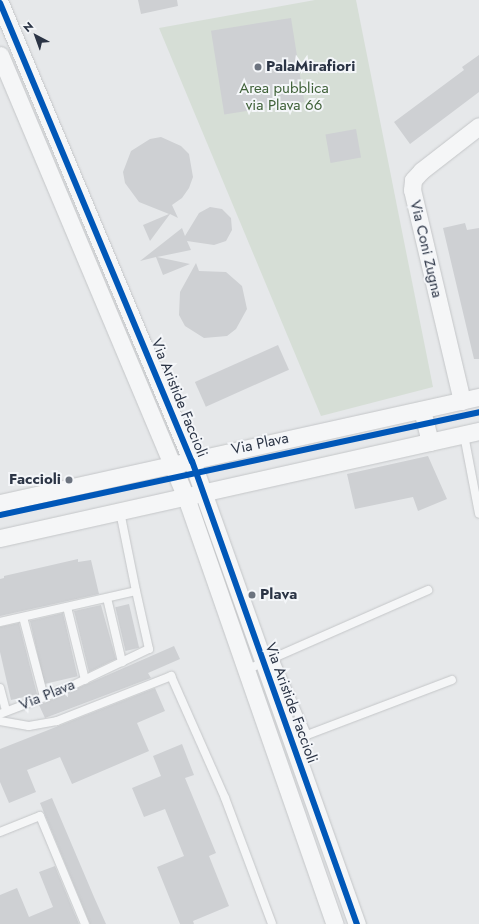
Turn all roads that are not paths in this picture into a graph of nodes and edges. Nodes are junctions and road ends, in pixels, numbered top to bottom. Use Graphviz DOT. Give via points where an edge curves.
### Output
graph roads {
  1 [pos="0,3"];
  2 [pos="0,55"];
  3 [pos="479,126"];
  4 [pos="479,397"];
  5 [pos="462,401"];
  6 [pos="422,410"];
  7 [pos="472,433"];
  8 [pos="430,442"];
  9 [pos="192,462"];
  10 [pos="172,467"];
  11 [pos="203,494"];
  12 [pos="186,498"];
  13 [pos="0,504"];
  14 [pos="120,512"];
  15 [pos="479,514"];
  16 [pos="0,538"];
  17 [pos="428,590"];
  18 [pos="136,591"];
  19 [pos="107,598"];
  20 [pos="68,607"];
  21 [pos="23,617"];
  22 [pos="0,622"];
  23 [pos="269,660"];
  24 [pos="122,662"];
  25 [pos="246,670"];
  26 [pos="85,680"];
  27 [pos="452,680"];
  28 [pos="0,688"];
  29 [pos="44,697"];
  30 [pos="3,713"];
  31 [pos="0,721"];
  32 [pos="0,832"];
  33 [pos="85,924"];
  34 [pos="272,924"];
  35 [pos="335,924"];
  36 [pos="357,924"];
  1 -- 9 [label="street, Via Aristide Faccioli"];
  2 -- 10 [label="street, Via Aristide Faccioli"];
  3 -- 5 [label="street, Via Coni Zugna" via="421,171 413,180 412,190"];
  4 -- 5 [label="street, Via Plava"];
  5 -- 6 [label="street, Via Plava"];
  6 -- 8 [label="street"];
  6 -- 9 [label="street, Via Plava"];
  7 -- 8 [label="street"];
  7 -- 15 [label="lane"];
  8 -- 11 [label="street"];
  9 -- 10 [label="street, Via Plava"];
  9 -- 11 [label="street, Via Aristide Faccioli"];
  10 -- 12 [label="street, Via Aristide Faccioli"];
  10 -- 13 [label="street, Via Plava"];
  11 -- 12 [label="street"];
  11 -- 23 [label="street, Via Aristide Faccioli"];
  12 -- 14 [label="street"];
  12 -- 25 [label="street, Via Aristide Faccioli"];
  14 -- 16 [label="street"];
  14 -- 18 [label="lane, Via Plava"];
  17 -- 23 [label="lane"];
  18 -- 19 [label="lane"];
  18 -- 24 [label="lane, Via Plava" via="149,649"];
  19 -- 20 [label="lane"];
  19 -- 24 [label="lane"];
  20 -- 21 [label="lane"];
  20 -- 26 [label="lane"];
  21 -- 22 [label="lane"];
  21 -- 29 [label="lane"];
  23 -- 25 [label="lane"];
  23 -- 27 [label="lane" via="307,735"];
  23 -- 36 [label="street, Via Aristide Faccioli"];
  24 -- 26 [label="lane, Via Plava"];
  25 -- 35 [label="street, Via Aristide Faccioli"];
  26 -- 29 [label="lane, Via Plava"];
  28 -- 30 [label="lane"];
  29 -- 30 [label="lane, Via Plava"];
  31 -- 34 [label="lane" via="30,726 57,721 171,676 225,798"];
  32 -- 33 [label="lane" via="40,816"];
}
